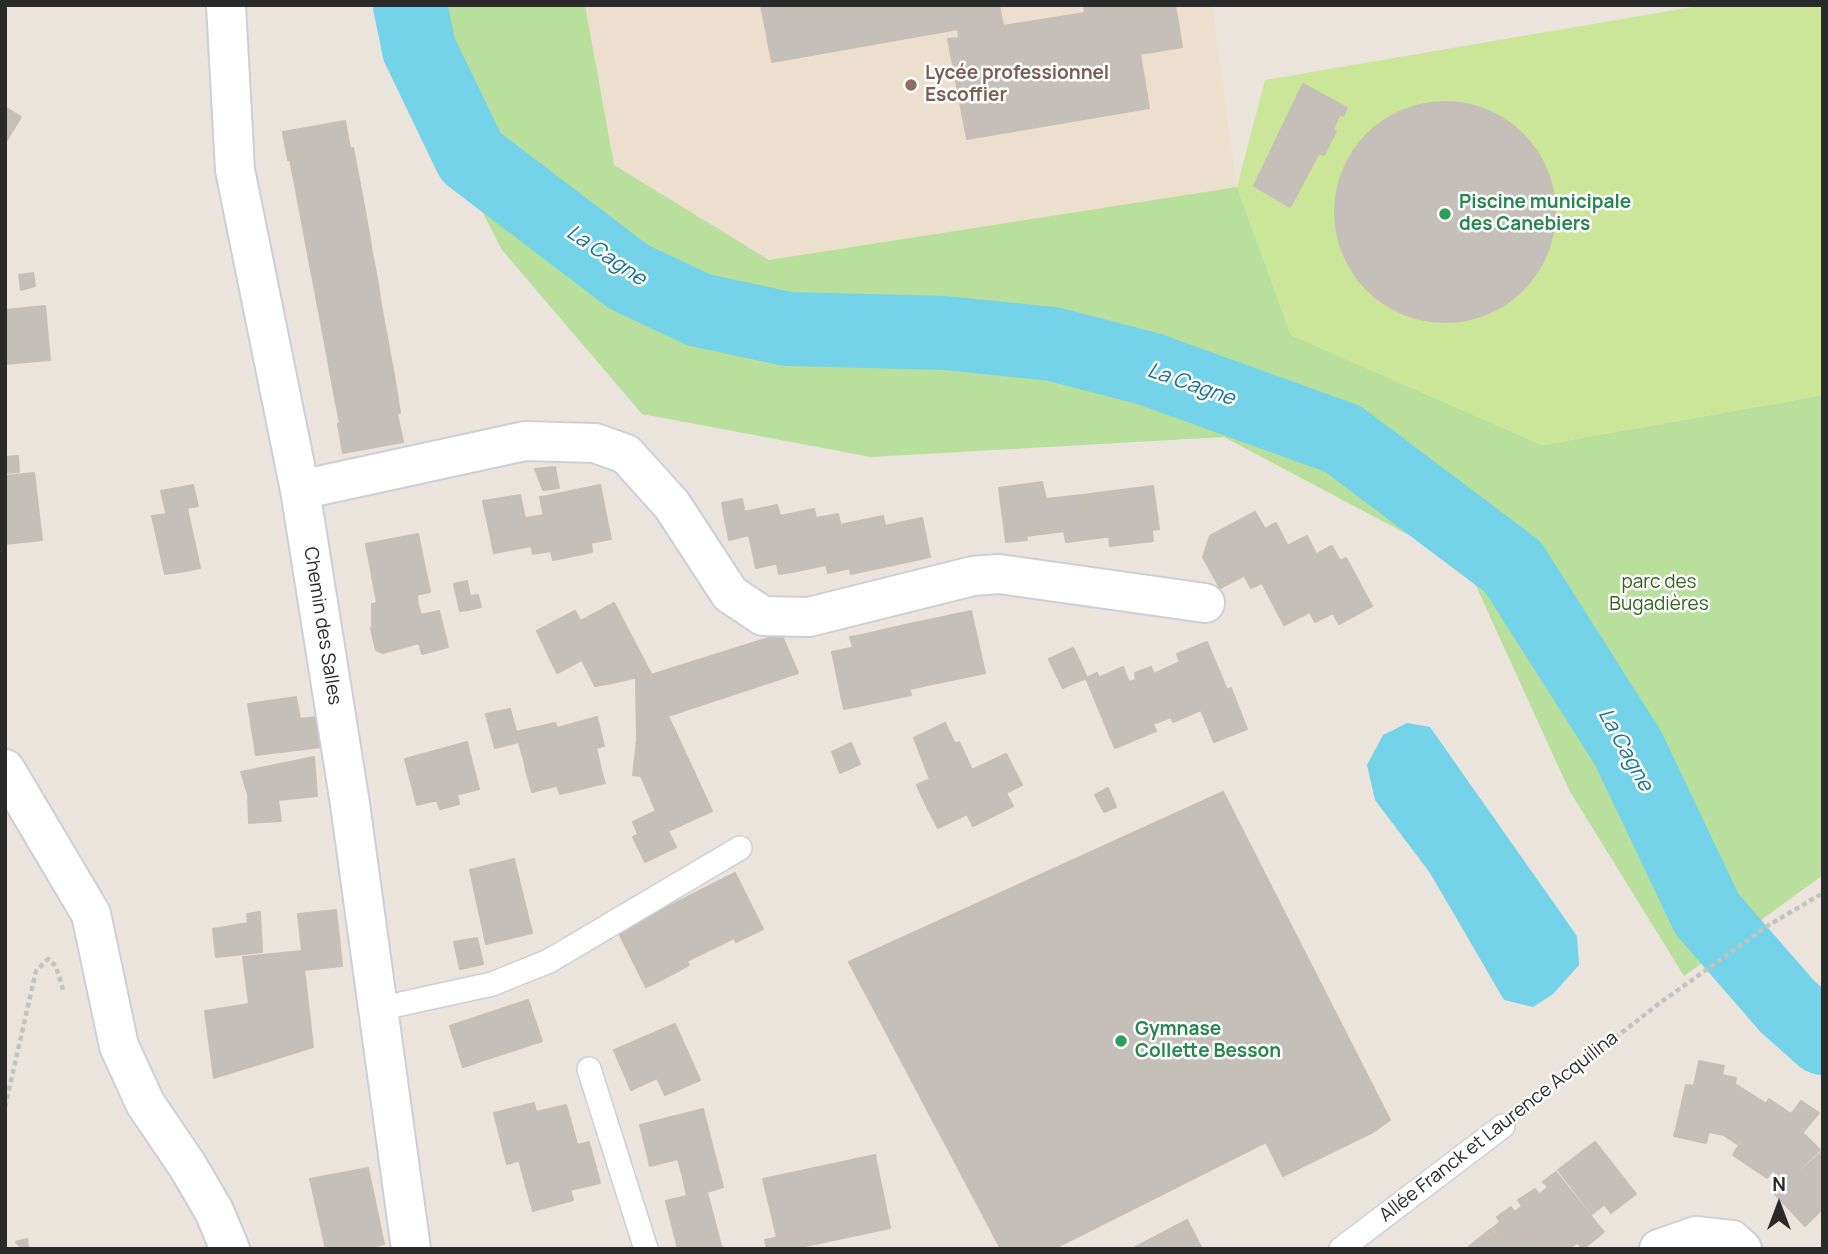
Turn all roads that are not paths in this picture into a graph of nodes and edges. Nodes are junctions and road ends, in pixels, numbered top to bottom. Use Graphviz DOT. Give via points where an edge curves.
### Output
graph roads {
  1 [pos="226,5"];
  2 [pos="300,490"];
  3 [pos="1205,603"];
  4 [pos="5,769"];
  5 [pos="740,848"];
  6 [pos="378,1009"];
  7 [pos="589,1069"];
  8 [pos="1503,1126"];
  9 [pos="230,1249"];
  10 [pos="411,1249"];
  11 [pos="646,1249"];
  12 [pos="1341,1249"];
  13 [pos="1659,1249"];
  14 [pos="1742,1249"];
  1 -- 2 [label="street, Chemin des Salles" via="235,170"];
  2 -- 3 [label="street" via="525,441 595,443 626,454 672,505 730,594 763,616 809,617 973,576 999,574"];
  2 -- 6 [label="street, Chemin des Salles"];
  4 -- 9 [label="street" via="91,914 119,1046 145,1103 214,1211"];
  5 -- 6 [label="lane" via="549,961 492,984"];
  6 -- 10 [label="street, Chemin des Salles"];
  7 -- 11 [label="lane"];
  8 -- 12 [label="lane, Allée Franck et Laurence Acquilina"];
  13 -- 14 [label="street" via="1696,1236 1732,1240"];
}
